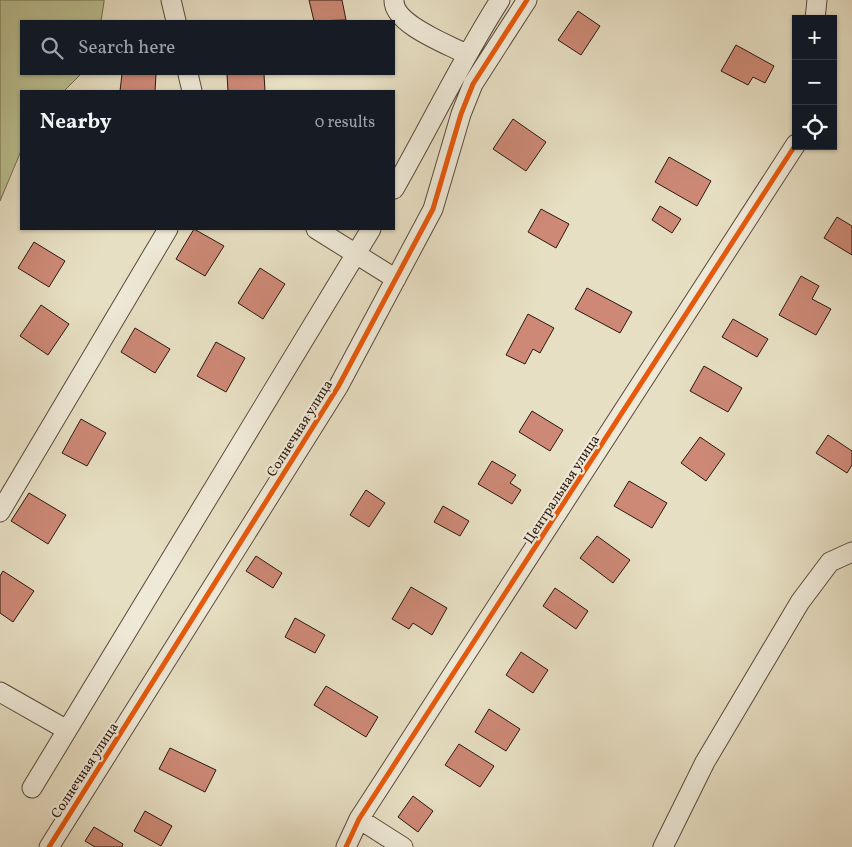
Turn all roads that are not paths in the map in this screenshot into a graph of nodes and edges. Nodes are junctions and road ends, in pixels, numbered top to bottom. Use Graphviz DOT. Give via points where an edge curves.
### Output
graph roads {
  1 [pos="171,0"];
  2 [pos="394,0"];
  3 [pos="500,0"];
  4 [pos="527,0"];
  5 [pos="817,0"];
  6 [pos="815,15"];
  7 [pos="176,20"];
  8 [pos="466,54"];
  9 [pos="188,75"];
  10 [pos="192,90"];
  11 [pos="792,150"];
  12 [pos="395,187"];
  13 [pos="167,230"];
  14 [pos="318,230"];
  15 [pos="370,230"];
  16 [pos="356,254"];
  17 [pos="396,279"];
  18 [pos="0,512"];
  19 [pos="852,552"];
  20 [pos="0,692"];
  21 [pos="67,730"];
  22 [pos="32,788"];
  23 [pos="359,819"];
  24 [pos="49,847"];
  25 [pos="346,847"];
  26 [pos="403,847"];
  27 [pos="663,847"];
  1 -- 7 [label="street"];
  2 -- 8 [label="street" via="394,6 405,22"];
  3 -- 8 [label="street"];
  4 -- 17 [label="street, Солнечная улица" via="473,84 433,209"];
  5 -- 6 [label="street"];
  8 -- 12 [label="street"];
  9 -- 10 [label="street"];
  11 -- 23 [label="street, Центральная улица"];
  13 -- 18 [label="street"];
  14 -- 16 [label="street"];
  15 -- 16 [label="street"];
  16 -- 17 [label="street"];
  16 -- 21 [label="street"];
  17 -- 24 [label="street, Солнечная улица" via="338,387"];
  19 -- 27 [label="street" via="830,562 800,602 705,762"];
  20 -- 21 [label="street"];
  21 -- 22 [label="street"];
  23 -- 25 [label="street, Центральная улица"];
  23 -- 26 [label="street"];
}
